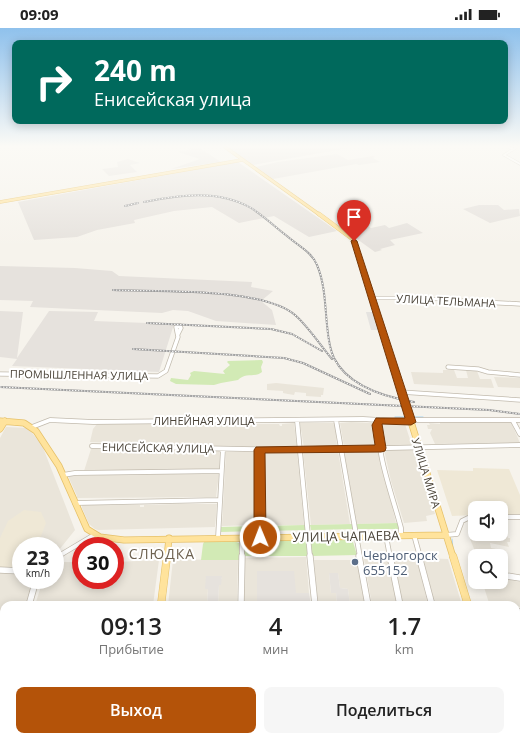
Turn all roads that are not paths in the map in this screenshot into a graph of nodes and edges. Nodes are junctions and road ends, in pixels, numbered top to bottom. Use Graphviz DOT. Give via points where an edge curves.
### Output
graph roads {
  1 [pos="125,180"];
  2 [pos="271,180"];
  3 [pos="0,202"];
  4 [pos="372,298"];
  5 [pos="520,304"];
  6 [pos="178,334"];
  7 [pos="448,367"];
  8 [pos="0,374"];
  9 [pos="520,375"];
  10 [pos="401,392"];
  11 [pos="520,400"];
  12 [pos="297,420"];
  13 [pos="336,420"];
  14 [pos="379,420"];
  15 [pos="520,420"];
  16 [pos="2,421"];
  17 [pos="410,421"];
  18 [pos="513,421"];
  19 [pos="32,427"];
  20 [pos="0,429"];
  21 [pos="520,434"];
  22 [pos="520,445"];
  23 [pos="92,446"];
  24 [pos="418,447"];
  25 [pos="381,448"];
  26 [pos="223,449"];
  27 [pos="341,449"];
  28 [pos="259,450"];
  29 [pos="300,450"];
  30 [pos="221,471"];
  31 [pos="63,475"];
  32 [pos="219,500"];
  33 [pos="75,503"];
  34 [pos="508,517"];
  35 [pos="520,517"];
  36 [pos="468,518"];
  37 [pos="94,535"];
  38 [pos="401,535"];
  39 [pos="414,535"];
  40 [pos="445,535"];
  41 [pos="355,536"];
  42 [pos="386,536"];
  43 [pos="242,537"];
  44 [pos="260,537"];
  45 [pos="309,537"];
  46 [pos="169,538"];
  47 [pos="218,538"];
  48 [pos="64,553"];
  49 [pos="0,570"];
  50 [pos="12,571"];
  51 [pos="508,576"];
  52 [pos="520,578"];
  53 [pos="33,589"];
  54 [pos="29,601"];
  55 [pos="161,601"];
  56 [pos="241,601"];
  57 [pos="315,601"];
  58 [pos="367,601"];
  59 [pos="399,601"];
  60 [pos="431,601"];
  61 [pos="467,601"];
  1 -- 3 [label="main road"];
  2 -- 4 [label="main road, УЛИЦА МИРА" via="352,238"];
  4 -- 5 [label="street, УЛИЦА ТЕЛЬМАНА"];
  4 -- 10 [label="main road, УЛИЦА МИРА"];
  6 -- 8 [label="street, ПРОМЫШЛЕННАЯ УЛИЦА" via="166,370 158,376"];
  7 -- 9 [label="street"];
  10 -- 11 [label="street"];
  10 -- 17 [label="main road, УЛИЦА МИРА"];
  12 -- 13 [label="street, ЛИНЕЙНАЯ УЛИЦА"];
  12 -- 19 [label="street, ЛИНЕЙНАЯ УЛИЦА" via="50,420"];
  12 -- 29 [label="street"];
  13 -- 14 [label="street, ЛИНЕЙНАЯ УЛИЦА"];
  13 -- 27 [label="street"];
  14 -- 17 [label="street, ЛИНЕЙНАЯ УЛИЦА"];
  14 -- 25 [label="street" via="377,425"];
  15 -- 18 [label="street, ЛИНЕЙНАЯ УЛИЦА"];
  16 -- 19 [label="main road" via="24,423"];
  16 -- 20 [label="main road"];
  17 -- 18 [label="street, ЛИНЕЙНАЯ УЛИЦА"];
  17 -- 24 [label="main road, УЛИЦА МИРА"];
  18 -- 21 [label="street"];
  19 -- 31 [label="main road" via="54,457"];
  22 -- 24 [label="street, ЕНИСЕЙСКАЯ УЛИЦА"];
  23 -- 26 [label="street, ЕНИСЕЙСКАЯ УЛИЦА"];
  24 -- 25 [label="street, ЕНИСЕЙСКАЯ УЛИЦА"];
  24 -- 40 [label="main road, УЛИЦА МИРА"];
  25 -- 27 [label="street, ЕНИСЕЙСКАЯ УЛИЦА"];
  25 -- 38 [label="street"];
  26 -- 28 [label="street, ЕНИСЕЙСКАЯ УЛИЦА"];
  26 -- 30 [label="street, ЕНИСЕЙСКАЯ УЛИЦА"];
  27 -- 29 [label="street, ЕНИСЕЙСКАЯ УЛИЦА"];
  27 -- 41 [label="street"];
  28 -- 29 [label="street, ЕНИСЕЙСКАЯ УЛИЦА"];
  28 -- 44 [label="street"];
  29 -- 45 [label="street"];
  30 -- 31 [label="street"];
  30 -- 32 [label="street, ЕНИСЕЙСКАЯ УЛИЦА"];
  31 -- 33 [label="main road"];
  32 -- 33 [label="street"];
  32 -- 47 [label="street, ЕНИСЕЙСКАЯ УЛИЦА"];
  33 -- 37 [label="main road" via="83,524"];
  34 -- 35 [label="street"];
  36 -- 40 [label="street" via="462,521 459,536"];
  37 -- 46 [label="main road, УЛИЦА ЧАПАЕВА" via="110,539"];
  37 -- 48 [label="street"];
  38 -- 39 [label="main road, УЛИЦА ЧАПАЕВА"];
  38 -- 42 [label="main road, УЛИЦА ЧАПАЕВА"];
  39 -- 40 [label="main road, УЛИЦА ЧАПАЕВА"];
  39 -- 60 [label="street"];
  40 -- 61 [label="main road, УЛИЦА МИРА"];
  41 -- 42 [label="main road, УЛИЦА ЧАПАЕВА"];
  41 -- 45 [label="main road, УЛИЦА ЧАПАЕВА"];
  41 -- 58 [label="street"];
  42 -- 59 [label="street"];
  43 -- 44 [label="main road, УЛИЦА ЧАПАЕВА"];
  43 -- 47 [label="main road, УЛИЦА ЧАПАЕВА"];
  43 -- 56 [label="street"];
  44 -- 45 [label="main road, УЛИЦА ЧАПАЕВА"];
  45 -- 57 [label="street"];
  46 -- 47 [label="main road, УЛИЦА ЧАПАЕВА"];
  46 -- 55 [label="main road"];
  49 -- 50 [label="street"];
  51 -- 52 [label="street"];
  53 -- 54 [label="street"];
}
